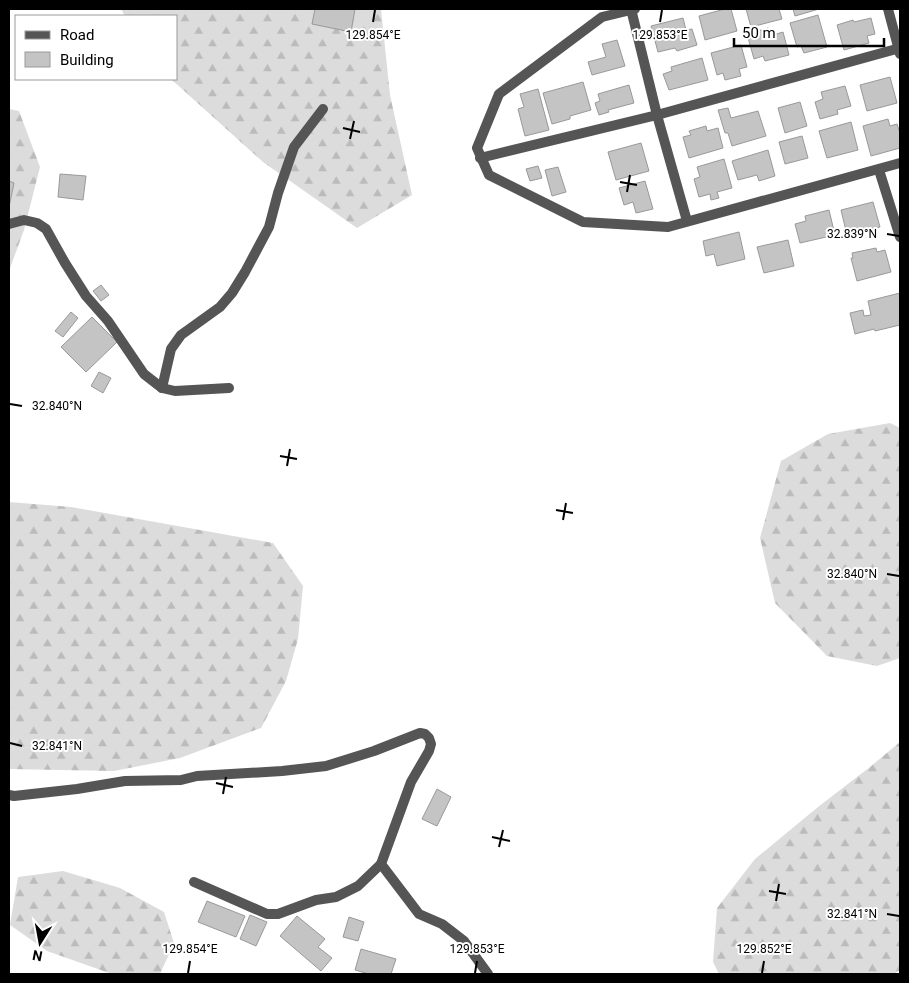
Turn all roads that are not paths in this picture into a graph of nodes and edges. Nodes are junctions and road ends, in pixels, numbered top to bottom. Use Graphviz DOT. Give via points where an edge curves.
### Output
graph roads {
  1 [pos="632,9"];
  2 [pos="888,9"];
  3 [pos="900,51"];
  4 [pos="323,109"];
  5 [pos="657,115"];
  6 [pos="480,158"];
  7 [pos="900,163"];
  8 [pos="879,170"];
  9 [pos="686,221"];
  10 [pos="9,224"];
  11 [pos="900,237"];
  12 [pos="162,388"];
  13 [pos="229,388"];
  14 [pos="9,794"];
  15 [pos="381,864"];
  16 [pos="194,882"];
  17 [pos="488,974"];
  1 -- 5 [label="street"];
  1 -- 6 [label="street" via="602,17 499,94 478,148"];
  2 -- 3 [label="street"];
  3 -- 5 [label="street"];
  4 -- 12 [label="street" via="294,147 269,227 245,272 220,308 180,335 171,348"];
  5 -- 6 [label="street"];
  5 -- 9 [label="street"];
  6 -- 9 [label="street" via="489,175 583,222 668,227"];
  7 -- 8 [label="street"];
  8 -- 9 [label="street"];
  8 -- 11 [label="street"];
  10 -- 12 [label="street" via="24,220 37,223 46,230 86,296 108,321 144,374"];
  12 -- 13 [label="street" via="176,391"];
  14 -- 15 [label="street" via="77,789 125,781 181,780 326,766 425,734 431,744 429,752 411,782"];
  15 -- 16 [label="street" via="358,886 336,897 316,900 278,914 267,914"];
  15 -- 17 [label="street" via="419,914 442,924 464,941"];
}
